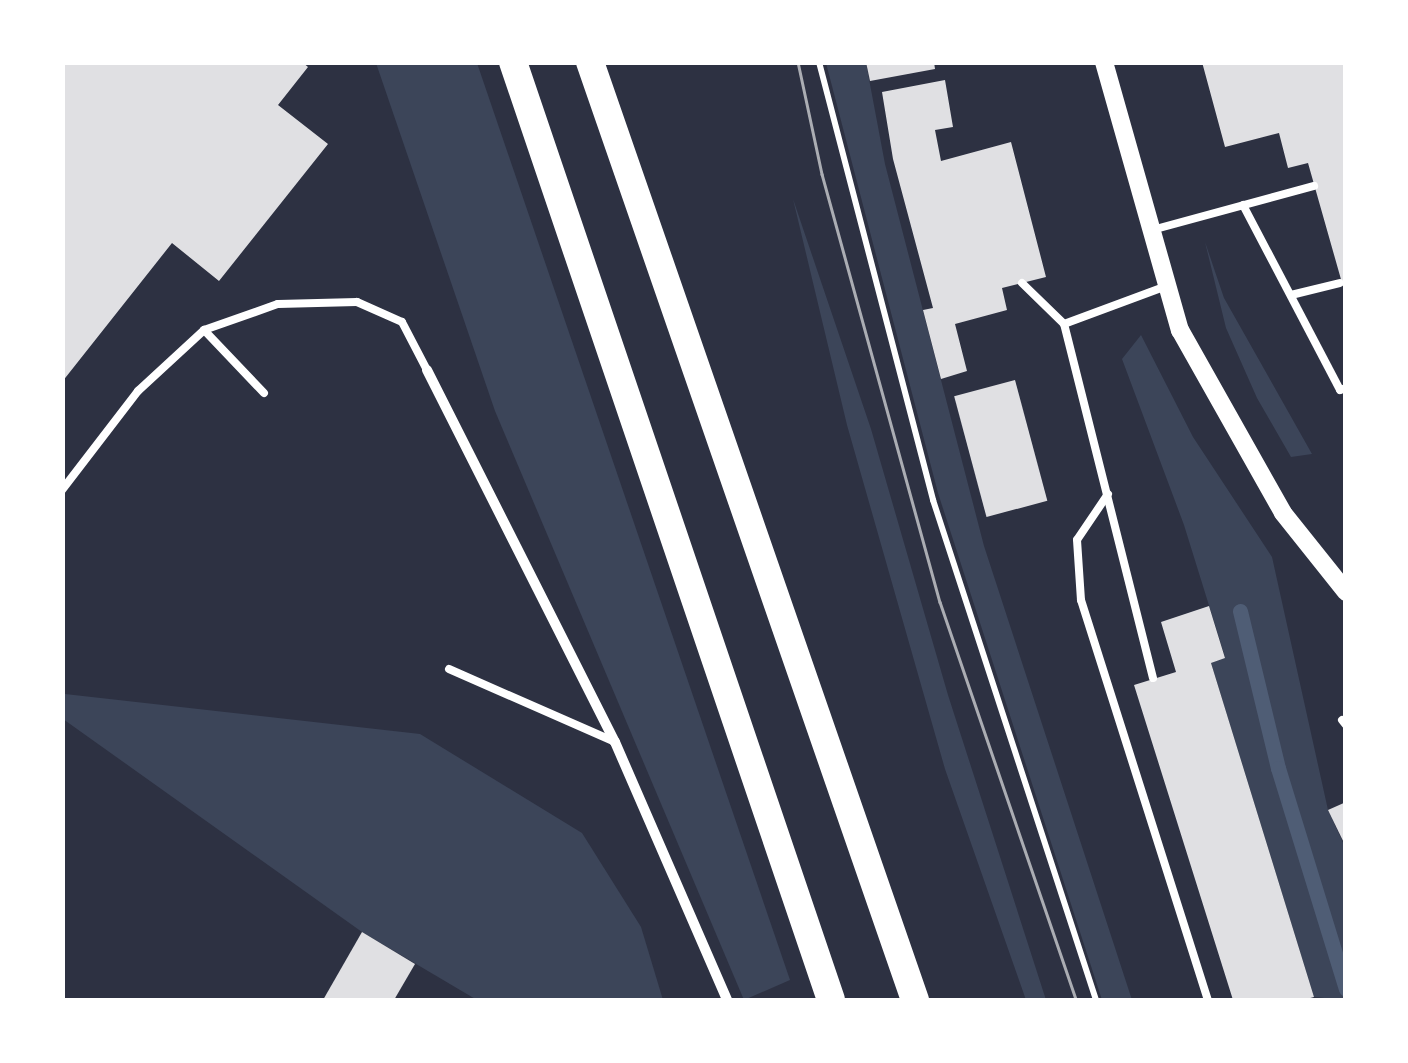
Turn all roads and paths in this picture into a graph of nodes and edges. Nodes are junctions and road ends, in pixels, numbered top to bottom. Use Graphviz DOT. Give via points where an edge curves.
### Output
graph roads {
  1 [pos="513,62"];
  2 [pos="590,62"];
  3 [pos="820,62"];
  4 [pos="1104,62"];
  5 [pos="1314,186"];
  6 [pos="1243,205"];
  7 [pos="1152,230"];
  8 [pos="1340,282"];
  9 [pos="1022,283"];
  10 [pos="1168,286"];
  11 [pos="1290,296"];
  12 [pos="1064,324"];
  13 [pos="204,330"];
  14 [pos="427,370"];
  15 [pos="1346,388"];
  16 [pos="264,393"];
  17 [pos="62,490"];
  18 [pos="1108,494"];
  19 [pos="1346,592"];
  20 [pos="449,668"];
  21 [pos="1154,678"];
  22 [pos="615,742"];
  23 [pos="727,1000"];
  24 [pos="831,1000"];
  25 [pos="915,1000"];
  26 [pos="1096,1000"];
  27 [pos="1208,1000"];
  1 -- 24 [label="highway"];
  2 -- 25 [label="highway"];
  3 -- 26 [label="path" via="932,500"];
  4 -- 7 [label="street"];
  5 -- 6 [label="lane"];
  6 -- 7 [label="lane"];
  6 -- 11 [label="lane"];
  7 -- 10 [label="street"];
  8 -- 11 [label="lane"];
  9 -- 12 [label="lane"];
  10 -- 12 [label="lane"];
  10 -- 19 [label="street" via="1180,330 1273,496"];
  11 -- 15 [label="lane" via="1340,390"];
  12 -- 18 [label="lane"];
  13 -- 14 [label="lane" via="278,304 357,302 402,322"];
  13 -- 16 [label="lane"];
  13 -- 17 [label="lane" via="138,392"];
  14 -- 22 [label="street"];
  18 -- 21 [label="lane"];
  18 -- 27 [label="lane" via="1077,540 1081,600"];
  20 -- 22 [label="lane"];
  22 -- 23 [label="street"];
}
